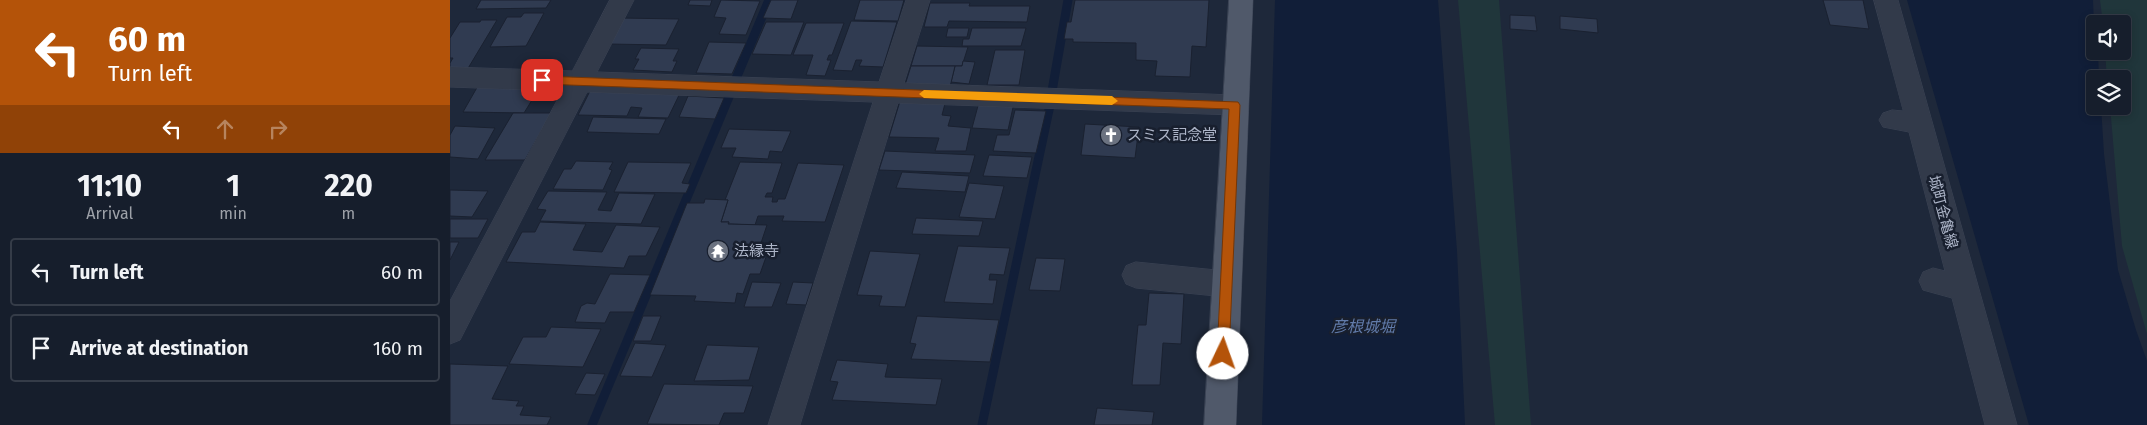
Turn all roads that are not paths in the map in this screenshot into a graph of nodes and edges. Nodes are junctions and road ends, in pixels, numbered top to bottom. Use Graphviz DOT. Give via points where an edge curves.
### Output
graph roads {
  1 [pos="622,0"];
  2 [pos="918,0"];
  3 [pos="1241,0"];
  4 [pos="1886,0"];
  5 [pos="450,77"];
  6 [pos="579,81"];
  7 [pos="881,104"];
  8 [pos="1234,105"];
  9 [pos="1892,120"];
  10 [pos="1919,123"];
  11 [pos="1136,275"];
  12 [pos="1933,281"];
  13 [pos="1226,284"];
  14 [pos="1963,286"];
  15 [pos="450,330"];
  16 [pos="784,425"];
  17 [pos="1220,425"];
  18 [pos="2001,425"];
  1 -- 6 [label="street"];
  2 -- 7 [label="street"];
  3 -- 8 [label="main road"];
  4 -- 10 [label="street, 城町金亀線"];
  5 -- 6 [label="street"];
  6 -- 7 [label="street"];
  6 -- 15 [label="street" via="555,138"];
  7 -- 8 [label="street"];
  7 -- 16 [label="street" via="809,324"];
  8 -- 13 [label="main road"];
  9 -- 10 [label="street"];
  10 -- 14 [label="street, 城町金亀線"];
  11 -- 13 [label="street"];
  12 -- 14 [label="street"];
  13 -- 17 [label="main road"];
  14 -- 18 [label="street, 城町金亀線"];
}
